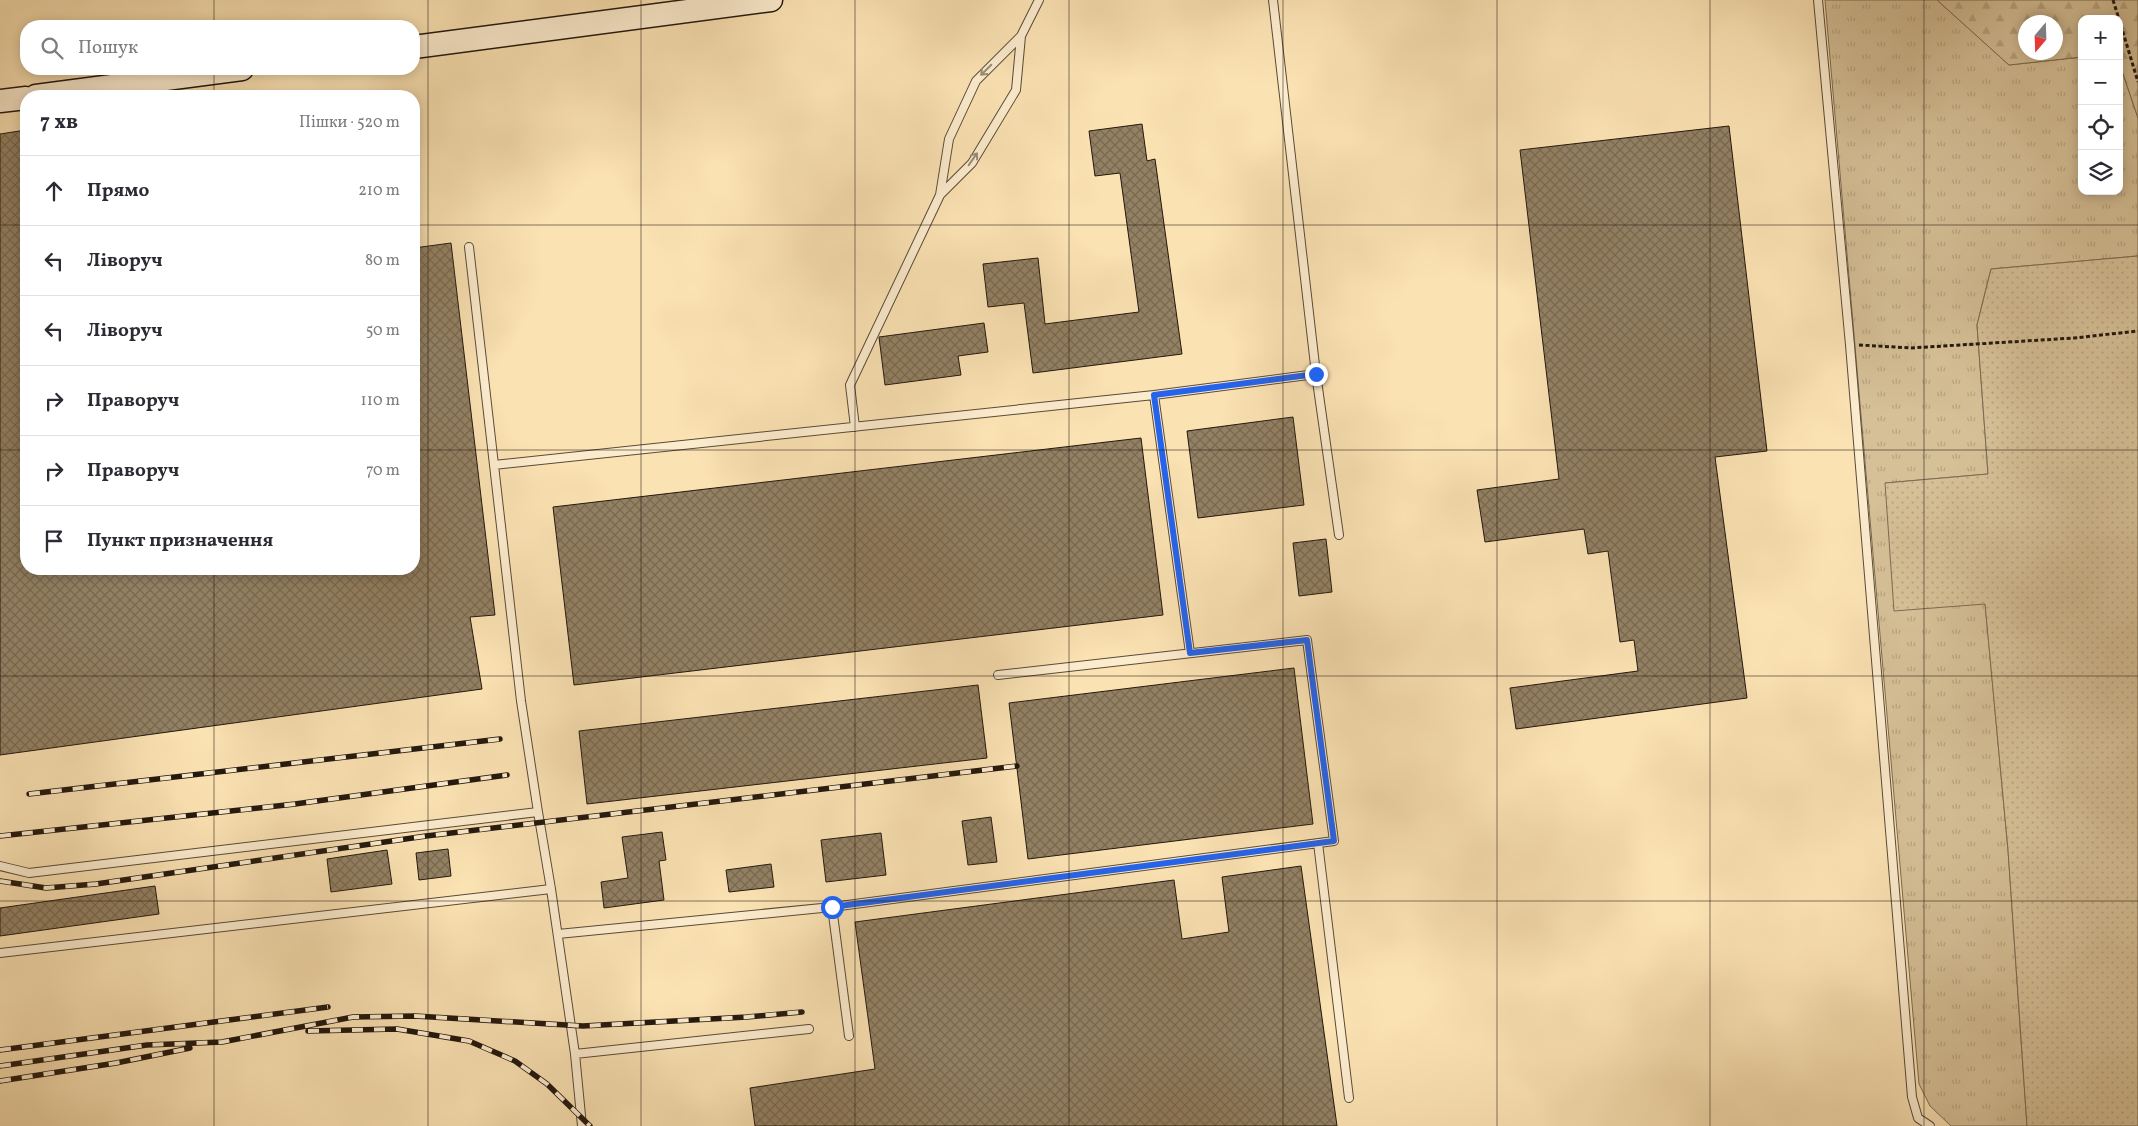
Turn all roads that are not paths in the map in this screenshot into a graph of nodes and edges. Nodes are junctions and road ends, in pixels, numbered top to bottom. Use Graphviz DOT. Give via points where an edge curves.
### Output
graph roads {
  1 [pos="771,0"];
  2 [pos="1038,0"];
  3 [pos="1273,0"];
  4 [pos="1818,0"];
  5 [pos="1021,36"];
  6 [pos="420,46"];
  7 [pos="196,75"];
  8 [pos="82,90"];
  9 [pos="20,99"];
  10 [pos="0,101"];
  11 [pos="940,195"];
  12 [pos="470,247"];
  13 [pos="1316,374"];
  14 [pos="1154,395"];
  15 [pos="855,427"];
  16 [pos="494,465"];
  17 [pos="1339,535"];
  18 [pos="1190,653"];
  19 [pos="998,676"];
  20 [pos="538,812"];
  21 [pos="1318,843"];
  22 [pos="0,866"];
  23 [pos="551,889"];
  24 [pos="832,907"];
  25 [pos="558,934"];
  26 [pos="0,954"];
  27 [pos="809,1029"];
  28 [pos="849,1036"];
  29 [pos="575,1054"];
  30 [pos="1349,1098"];
  31 [pos="1918,1122"];
  32 [pos="582,1126"];
  33 [pos="1930,1126"];
  1 -- 6 [label="street"];
  2 -- 5 [label="lane"];
  3 -- 13 [label="lane"];
  4 -- 31 [label="lane" via="1912,1097"];
  5 -- 11 [label="lane, one-way" via="976,81 949,139"];
  11 -- 5 [label="lane, one-way" via="972,163 1016,90"];
  7 -- 8 [label="street"];
  9 -- 10 [label="street"];
  11 -- 15 [label="lane" via="850,385"];
  12 -- 16 [label="lane"];
  13 -- 14 [label="lane"];
  13 -- 17 [label="lane"];
  14 -- 15 [label="lane"];
  14 -- 18 [label="lane"];
  15 -- 16 [label="lane"];
  16 -- 20 [label="lane" via="521,701"];
  18 -- 19 [label="lane"];
  18 -- 21 [label="lane" via="1307,640 1334,841"];
  20 -- 22 [label="lane" via="29,873"];
  20 -- 23 [label="lane"];
  21 -- 24 [label="lane"];
  21 -- 30 [label="lane"];
  23 -- 25 [label="lane"];
  23 -- 26 [label="lane"];
  24 -- 25 [label="lane"];
  24 -- 28 [label="lane"];
  25 -- 29 [label="lane"];
  27 -- 29 [label="lane"];
  29 -- 32 [label="lane"];
  31 -- 33 [label="lane"];
}
